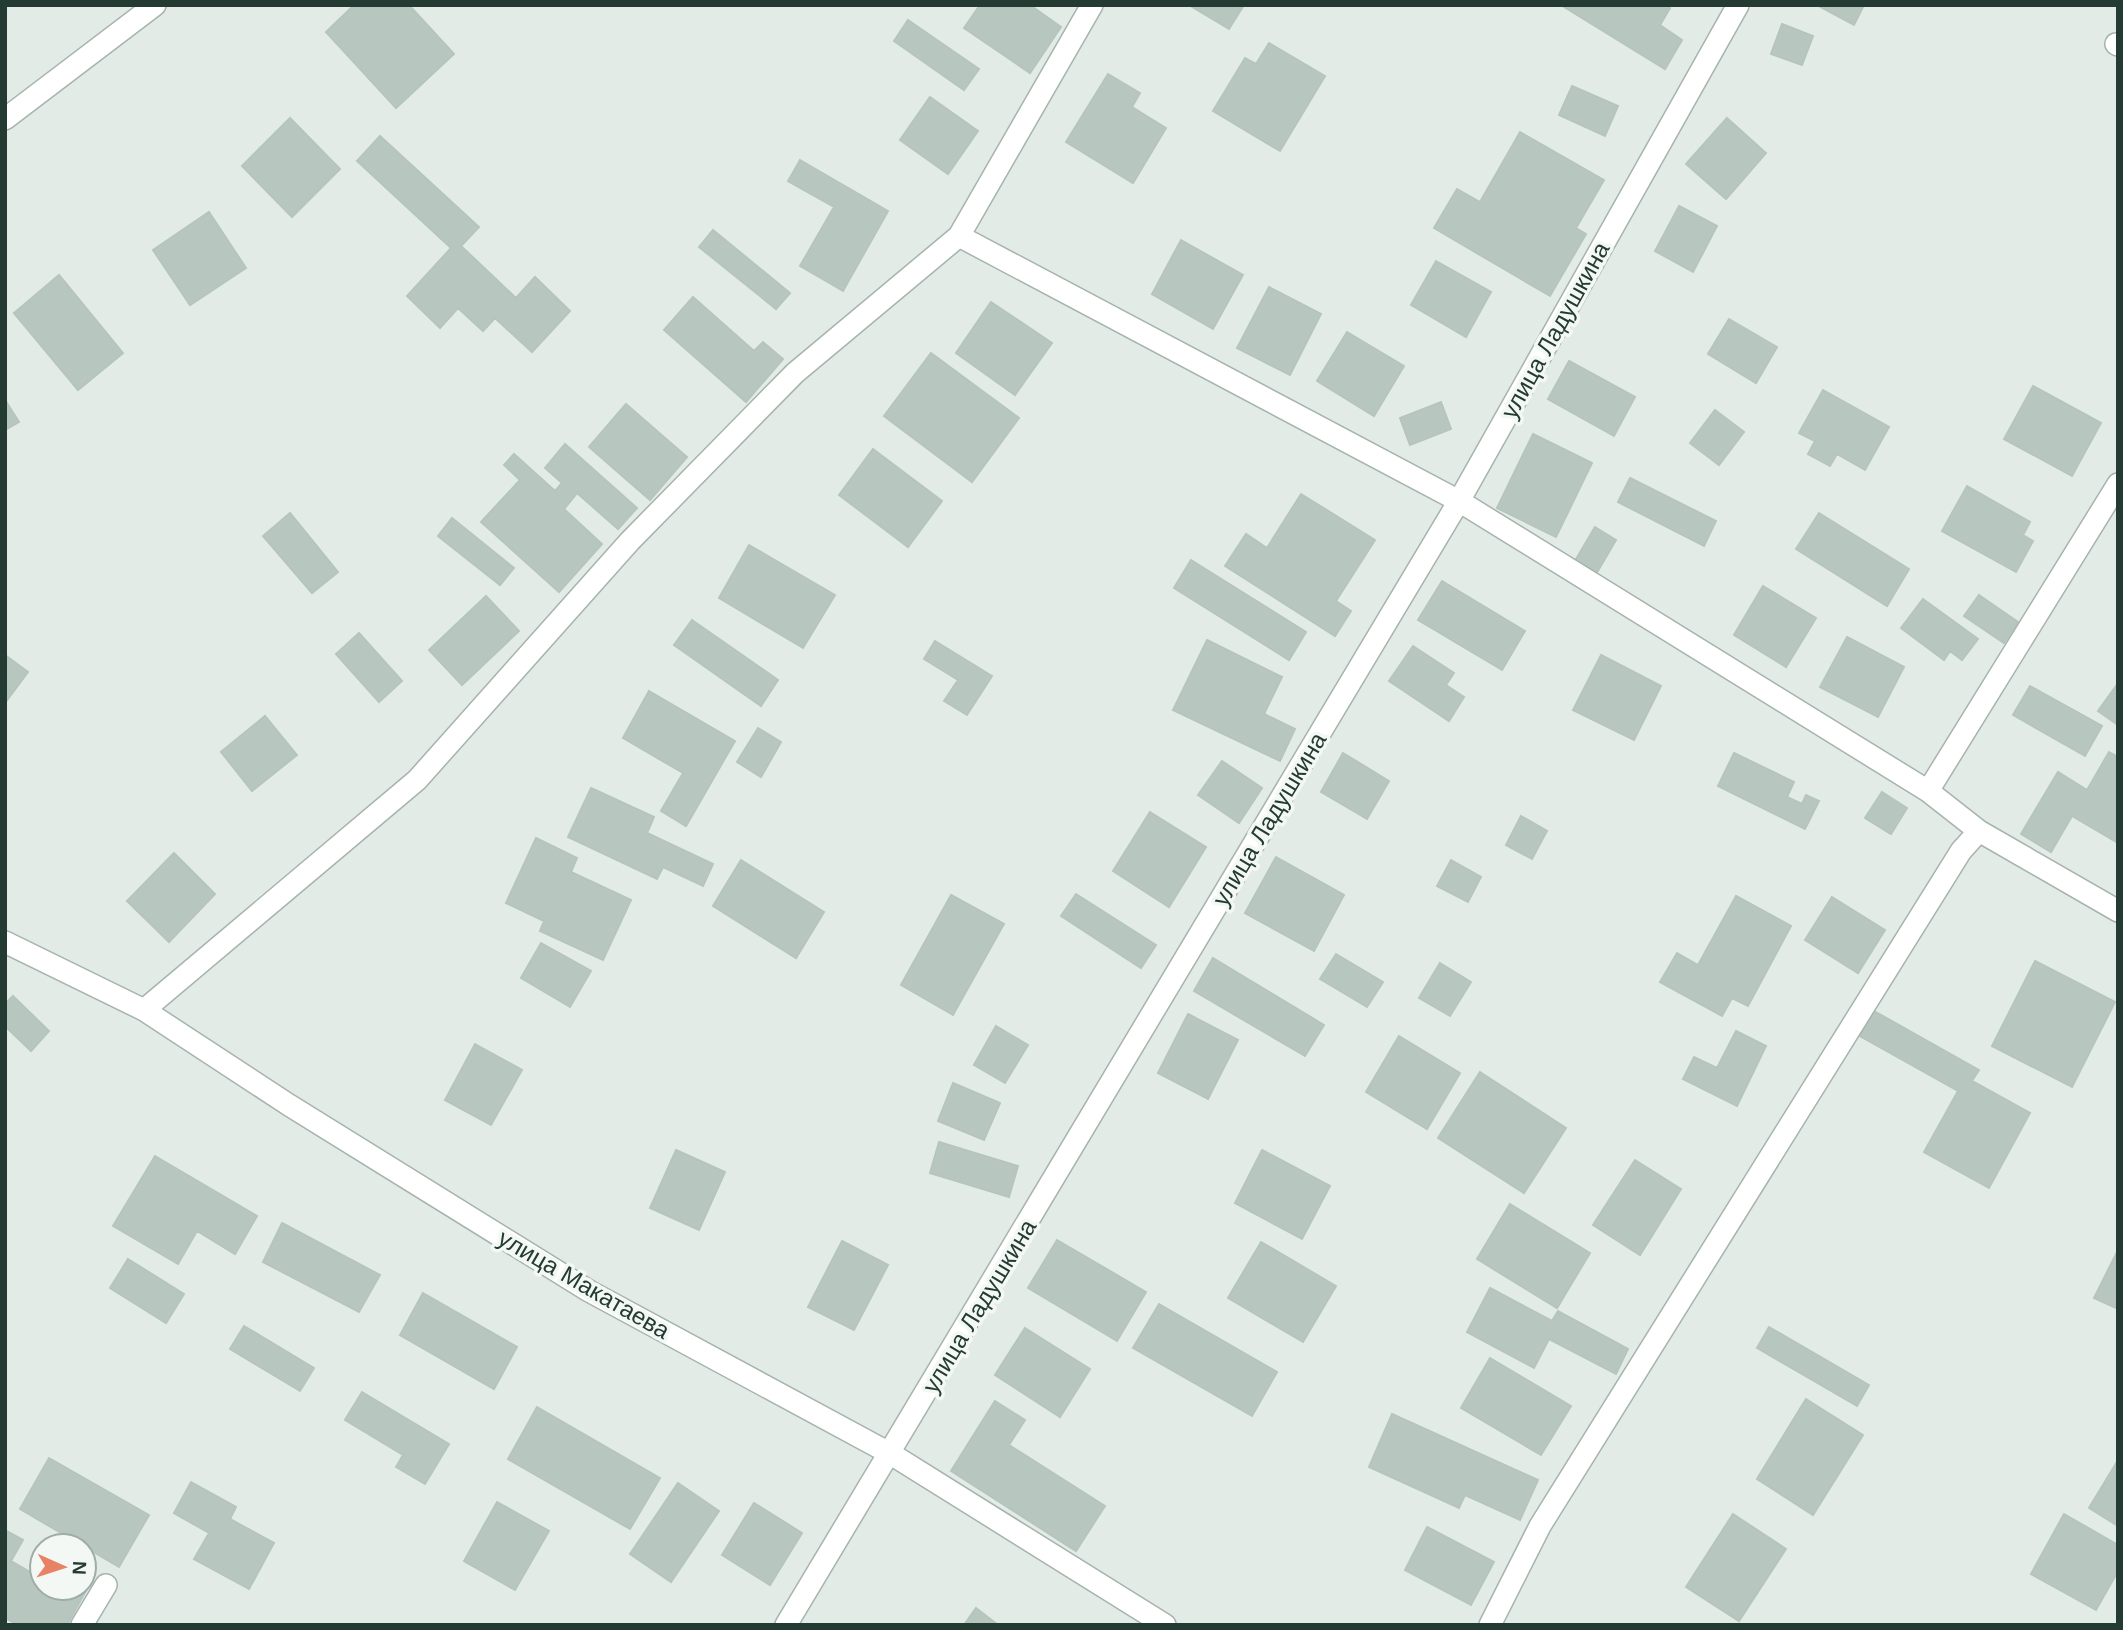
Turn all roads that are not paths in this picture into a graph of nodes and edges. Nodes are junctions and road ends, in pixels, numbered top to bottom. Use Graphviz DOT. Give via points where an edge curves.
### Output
graph roads {
  1 [pos="155,5"];
  2 [pos="1092,5"];
  3 [pos="1738,5"];
  4 [pos="5,119"];
  5 [pos="959,236"];
  6 [pos="2118,484"];
  7 [pos="1460,500"];
  8 [pos="1928,791"];
  9 [pos="1979,831"];
  10 [pos="2118,911"];
  11 [pos="5,943"];
  12 [pos="144,1010"];
  13 [pos="891,1454"];
  14 [pos="106,1585"];
  15 [pos="82,1625"];
  16 [pos="786,1625"];
  17 [pos="1165,1625"];
  18 [pos="1490,1625"];
  1 -- 4 [label="street"];
  2 -- 5 [label="street"];
  3 -- 7 [label="street, улица Ладушкина"];
  5 -- 7 [label="street"];
  5 -- 12 [label="street" via="795,373 630,541 417,780"];
  6 -- 8 [label="street"];
  7 -- 8 [label="street"];
  7 -- 13 [label="street, улица Ладушкина"];
  8 -- 9 [label="street"];
  9 -- 10 [label="street"];
  9 -- 18 [label="street" via="1961,851 1547,1514"];
  11 -- 12 [label="street, улица Макатаева"];
  12 -- 13 [label="street, улица Макатаева" via="589,1291"];
  13 -- 16 [label="street, улица Ладушкина"];
  13 -- 17 [label="street, улица Макатаева"];
  14 -- 15 [label="street"];
}
